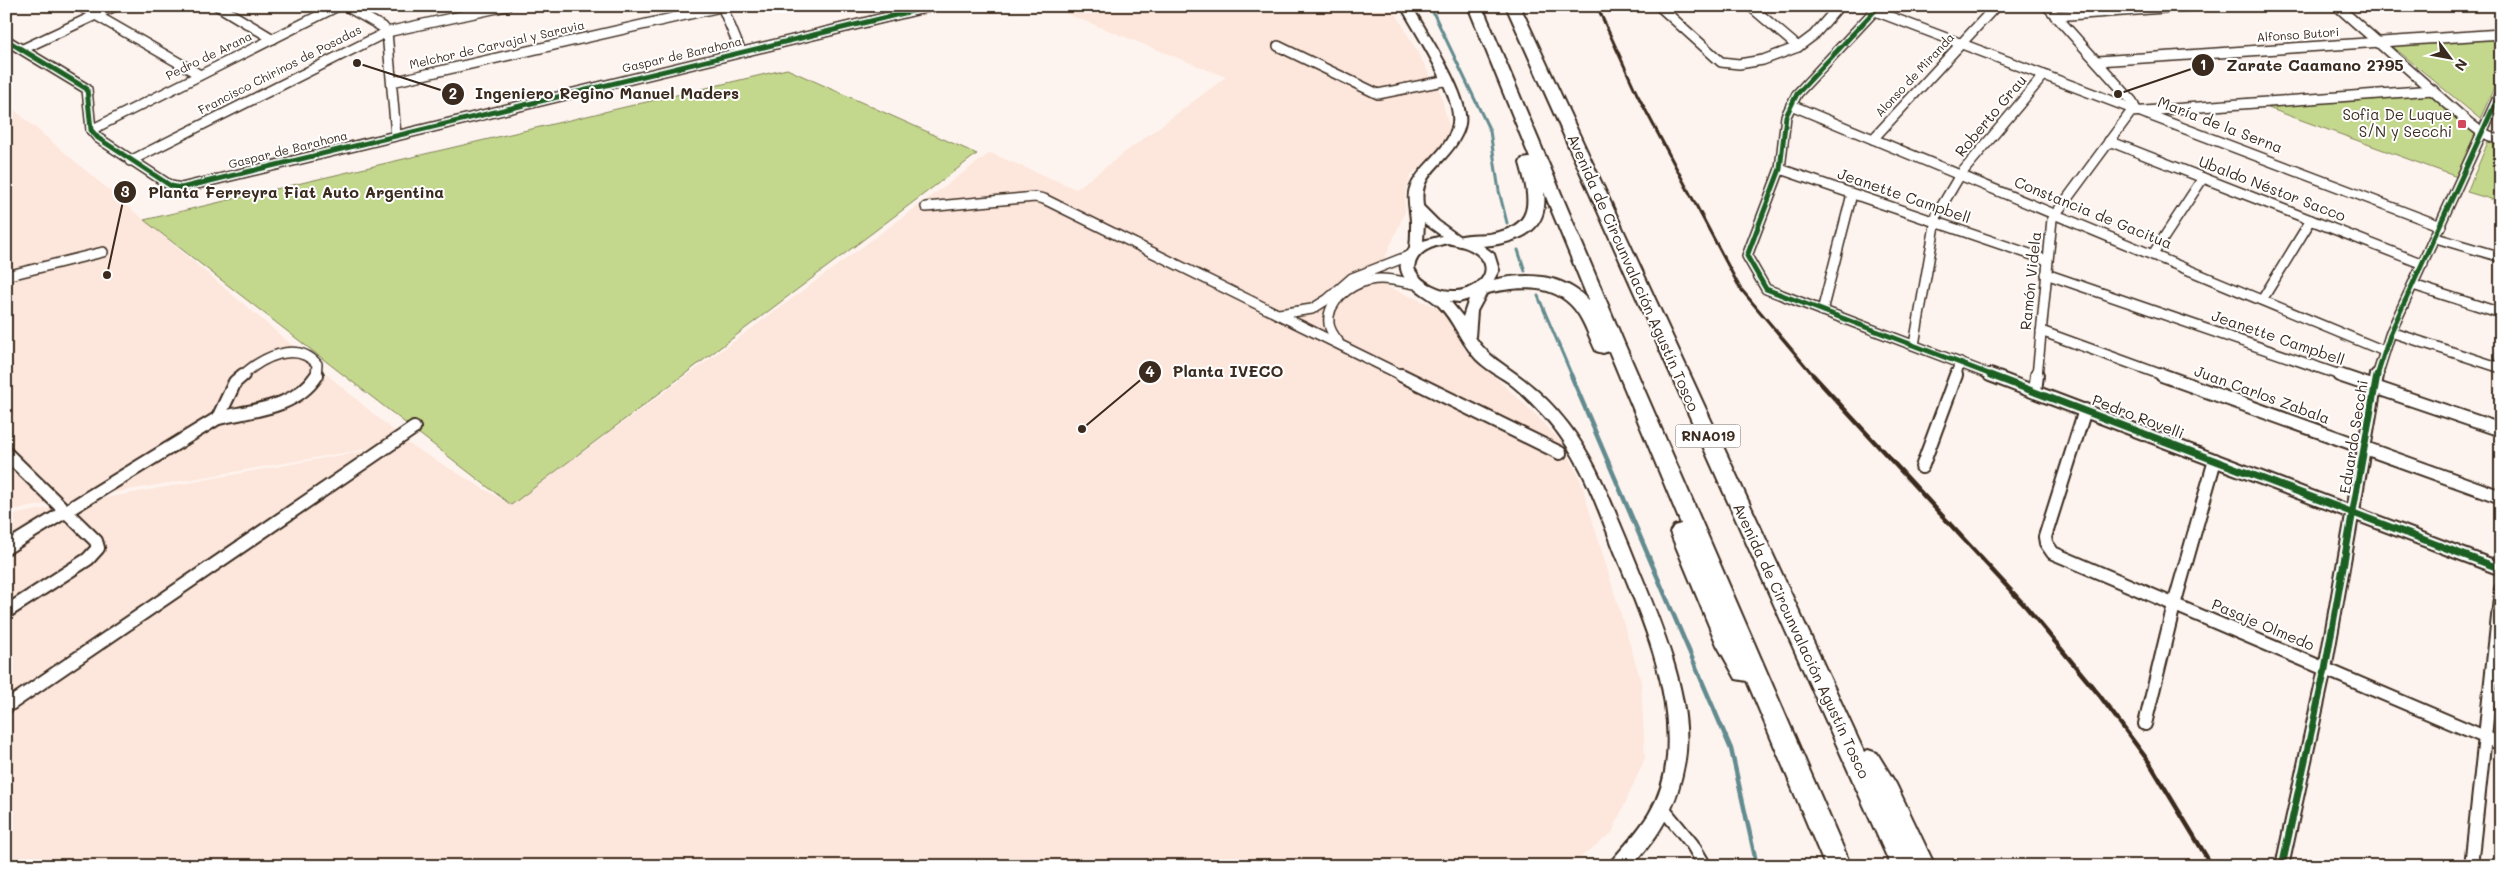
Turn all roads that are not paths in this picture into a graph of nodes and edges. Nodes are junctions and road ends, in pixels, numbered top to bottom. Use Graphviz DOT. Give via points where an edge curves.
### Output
graph roads {
  1 [pos="80,6"];
  2 [pos="115,6"];
  3 [pos="218,6"];
  4 [pos="338,6"];
  5 [pos="346,6"];
  6 [pos="507,6"];
  7 [pos="723,6"];
  8 [pos="931,6"];
  9 [pos="1406,6"];
  10 [pos="1475,6"];
  11 [pos="1513,6"];
  12 [pos="1659,6"];
  13 [pos="1750,6"];
  14 [pos="1839,6"];
  15 [pos="1996,6"];
  16 [pos="2047,6"];
  17 [pos="2191,6"];
  18 [pos="2337,6"];
  19 [pos="1877,9"];
  20 [pos="96,15"];
  21 [pos="2055,16"];
  22 [pos="387,32"];
  23 [pos="2501,34"];
  24 [pos="273,39"];
  25 [pos="6,40"];
  26 [pos="2379,42"];
  27 [pos="1961,44"];
  28 [pos="1278,46"];
  29 [pos="1798,47"];
  30 [pos="22,49"];
  31 [pos="740,52"];
  32 [pos="2098,61"];
  33 [pos="1501,68"];
  34 [pos="200,75"];
  35 [pos="2044,75"];
  36 [pos="1448,80"];
  37 [pos="392,82"];
  38 [pos="2433,90"];
  39 [pos="2500,95"];
  40 [pos="1790,105"];
  41 [pos="2136,110"];
  42 [pos="91,130"];
  43 [pos="2481,132"];
  44 [pos="396,135"];
  45 [pos="1873,139"];
  46 [pos="2109,141"];
  47 [pos="2501,141"];
  48 [pos="130,161"];
  49 [pos="1780,170"];
  50 [pos="1960,175"];
  51 [pos="2203,178"];
  52 [pos="1852,194"];
  53 [pos="1415,206"];
  54 [pos="926,207"];
  55 [pos="2056,214"];
  56 [pos="2311,220"];
  57 [pos="1935,222"];
  58 [pos="2441,226"];
  59 [pos="2436,238"];
  60 [pos="1462,241"];
  61 [pos="103,252"];
  62 [pos="1413,252"];
  63 [pos="2153,254"];
  64 [pos="2501,257"];
  65 [pos="2047,260"];
  66 [pos="2423,264"];
  67 [pos="2046,274"];
  68 [pos="6,276"];
  69 [pos="2413,285"];
  70 [pos="1424,288"];
  71 [pos="1481,289"];
  72 [pos="2262,300"];
  73 [pos="1822,311"];
  74 [pos="2501,313"];
  75 [pos="1278,314"];
  76 [pos="2041,331"];
  77 [pos="2391,332"];
  78 [pos="1468,336"];
  79 [pos="1339,343"];
  80 [pos="1914,345"];
  81 [pos="2384,351"];
  82 [pos="1960,363"];
  83 [pos="2501,368"];
  84 [pos="2375,387"];
  85 [pos="2034,391"];
  86 [pos="2085,410"];
  87 [pos="218,418"];
  88 [pos="414,428"];
  89 [pos="2501,430"];
  90 [pos="2365,449"];
  91 [pos="6,453"];
  92 [pos="1560,453"];
  93 [pos="2215,460"];
  94 [pos="1922,467"];
  95 [pos="2501,497"];
  96 [pos="67,510"];
  97 [pos="2354,513"];
  98 [pos="6,548"];
  99 [pos="2501,569"];
  100 [pos="2501,589"];
  101 [pos="2174,605"];
  102 [pos="6,612"];
  103 [pos="2325,669"];
  104 [pos="1825,693"];
  105 [pos="6,707"];
  106 [pos="2145,724"];
  107 [pos="2486,738"];
  108 [pos="2501,744"];
  109 [pos="1788,747"];
  110 [pos="1664,810"];
  111 [pos="1817,816"];
  112 [pos="1620,866"];
  113 [pos="1705,866"];
  114 [pos="1832,866"];
  115 [pos="1838,866"];
  116 [pos="1904,866"];
  117 [pos="1922,866"];
  118 [pos="2282,866"];
  119 [pos="2471,866"];
  1 -- 20 [label="street"];
  2 -- 20 [label="street"];
  3 -- 24 [label="street"];
  4 -- 24 [label="street, Pedro de Arana"];
  5 -- 22 [label="street"];
  6 -- 22 [label="street, Francisco Chirinos de Posadas"];
  7 -- 31 [label="street"];
  7 -- 37 [label="street, Melchor de Carvajal y Saravia"];
  8 -- 31 [label="street, Gaspar de Barahona"];
  9 -- 36 [label="main road"];
  10 -- 33 [label="highway, RNA019"];
  11 -- 104 [label="highway, Avenida de Circunvalación Agustín Tosco / RNA019"];
  12 -- 29 [label="street" via="1721,62 1734,66"];
  13 -- 29 [label="street"];
  14 -- 29 [label="street"];
  15 -- 27 [label="street, Alonso de Miranda"];
  16 -- 21 [label="street"];
  17 -- 21 [label="street"];
  18 -- 26 [label="street"];
  19 -- 27 [label="street, María de la Serna"];
  19 -- 40 [label="street"];
  20 -- 30 [label="street"];
  20 -- 34 [label="street"];
  21 -- 32 [label="street"];
  22 -- 37 [label="street"];
  22 -- 48 [label="street, Francisco Chirinos de Posadas"];
  23 -- 26 [label="street, Alfonso Butori"];
  24 -- 34 [label="street, Pedro de Arana"];
  25 -- 30 [label="street"];
  26 -- 32 [label="street, Alfonso Butori"];
  26 -- 38 [label="street"];
  27 -- 35 [label="street, María de la Serna"];
  27 -- 45 [label="street, Alonso de Miranda"];
  28 -- 36 [label="street" via="1378,94"];
  30 -- 42 [label="street" via="87,89"];
  31 -- 44 [label="street, Gaspar de Barahona"];
  32 -- 41 [label="street"];
  33 -- 60 [label="highway" via="1506,109 1535,185 1536,212 1525,228 1511,237"];
  33 -- 109 [label="highway, RNA019"];
  34 -- 42 [label="street, Pedro de Arana"];
  35 -- 41 [label="street, María de la Serna"];
  35 -- 50 [label="street, Roberto Grau"];
  36 -- 53 [label="main road" via="1456,99 1459,124 1450,145 1417,183"];
  37 -- 44 [label="street"];
  38 -- 41 [label="street"];
  38 -- 43 [label="street"];
  39 -- 43 [label="street, Eduardo Secchi"];
  40 -- 45 [label="street, Constancia de Gacitua"];
  40 -- 49 [label="street"];
  41 -- 46 [label="street, Ramón Videla"];
  41 -- 58 [label="street, María de la Serna"];
  42 -- 48 [label="street"];
  43 -- 47 [label="street"];
  43 -- 58 [label="street, Eduardo Secchi"];
  44 -- 48 [label="street, Gaspar de Barahona" via="174,188"];
  45 -- 50 [label="street, Constancia de Gacitua"];
  46 -- 51 [label="street, Ubaldo Néstor Sacco"];
  46 -- 55 [label="street, Ramón Videla"];
  49 -- 52 [label="street, Jeanette Campbell"];
  49 -- 73 [label="street, Pedro Rovelli" via="1747,256 1766,289"];
  50 -- 55 [label="street, Constancia de Gacitua"];
  50 -- 57 [label="street, Roberto Grau"];
  51 -- 56 [label="street, Ubaldo Néstor Sacco"];
  51 -- 63 [label="street"];
  52 -- 57 [label="street, Jeanette Campbell"];
  52 -- 73 [label="street"];
  53 -- 60 [label="main road" via="1433,224"];
  53 -- 62 [label="main road" via="1418,226"];
  54 -- 75 [label="street" via="1035,197 1044,199"];
  55 -- 63 [label="street, Constancia de Gacitua"];
  55 -- 65 [label="street, Ramón Videla" via="2051,224"];
  56 -- 66 [label="street, Ubaldo Néstor Sacco"];
  56 -- 72 [label="street"];
  57 -- 65 [label="street, Jeanette Campbell"];
  57 -- 80 [label="street, Roberto Grau"];
  58 -- 59 [label="street, Eduardo Secchi"];
  59 -- 64 [label="street"];
  59 -- 66 [label="street, Eduardo Secchi"];
  60 -- 62 [label="main road" via="1438,240"];
  60 -- 71 [label="main road" via="1483,250 1492,263 1492,276"];
  61 -- 68 [label="street"];
  62 -- 70 [label="main road" via="1409,270"];
  62 -- 75 [label="street" via="1352,278 1312,309"];
  63 -- 72 [label="street, Constancia de Gacitua"];
  65 -- 67 [label="street, Ramón Videla"];
  66 -- 69 [label="street, Eduardo Secchi"];
  67 -- 76 [label="street, Ramón Videla"];
  67 -- 84 [label="street, Jeanette Campbell"];
  69 -- 74 [label="street"];
  69 -- 77 [label="street, Eduardo Secchi"];
  70 -- 71 [label="main road" via="1457,296"];
  70 -- 78 [label="main road" via="1450,309"];
  70 -- 79 [label="street" via="1392,280 1370,280 1346,291 1333,304 1328,324"];
  71 -- 78 [label="main road" via="1470,311"];
  71 -- 109 [label="highway" via="1508,282 1541,282 1564,291 1584,308 1728,645"];
  72 -- 81 [label="street, Constancia de Gacitua"];
  73 -- 80 [label="street, Pedro Rovelli"];
  75 -- 79 [label="street"];
  76 -- 85 [label="street, Ramón Videla"];
  76 -- 90 [label="street, Juan Carlos Zabala"];
  77 -- 81 [label="street, Eduardo Secchi"];
  77 -- 83 [label="street"];
  78 -- 110 [label="main road" via="1481,355 1555,417 1592,474 1644,604 1672,692 1678,752"];
  79 -- 92 [label="street"];
  80 -- 82 [label="street, Pedro Rovelli"];
  81 -- 84 [label="street, Eduardo Secchi"];
  82 -- 85 [label="street, Pedro Rovelli"];
  82 -- 94 [label="street"];
  84 -- 89 [label="street, Jeanette Campbell"];
  84 -- 90 [label="street, Eduardo Secchi"];
  85 -- 86 [label="street, Pedro Rovelli"];
  86 -- 93 [label="street, Pedro Rovelli"];
  86 -- 101 [label="street, Pasaje Olmedo" via="2046,543 2061,558"];
  87 -- 87 [label="street" via="280,404 296,396 309,387 318,373 317,364 310,356 296,352 280,353 253,365 235,382"];
  87 -- 96 [label="street"];
  88 -- 105 [label="street"];
  90 -- 95 [label="street, Juan Carlos Zabala"];
  90 -- 97 [label="street, Eduardo Secchi"];
  91 -- 96 [label="street"];
  93 -- 97 [label="street, Pedro Rovelli"];
  93 -- 101 [label="street"];
  96 -- 98 [label="street"];
  96 -- 102 [label="street" via="98,548 88,559"];
  97 -- 99 [label="street, Pedro Rovelli"];
  97 -- 103 [label="street, Eduardo Secchi"];
  100 -- 107 [label="street"];
  101 -- 103 [label="street, Pasaje Olmedo"];
  101 -- 106 [label="street"];
  103 -- 107 [label="street, Pasaje Olmedo"];
  103 -- 118 [label="street, Eduardo Secchi"];
  104 -- 116 [label="highway, Avenida de Circunvalación Agustín Tosco / RNA019"];
  104 -- 117 [label="highway" via="1887,792"];
  107 -- 108 [label="street, Pasaje Olmedo"];
  107 -- 119 [label="street"];
  109 -- 111 [label="highway, RNA019"];
  110 -- 112 [label="main road" via="1642,843"];
  110 -- 113 [label="street" via="1692,844"];
  111 -- 114 [label="highway"];
  111 -- 115 [label="highway, RNA019"];
}
